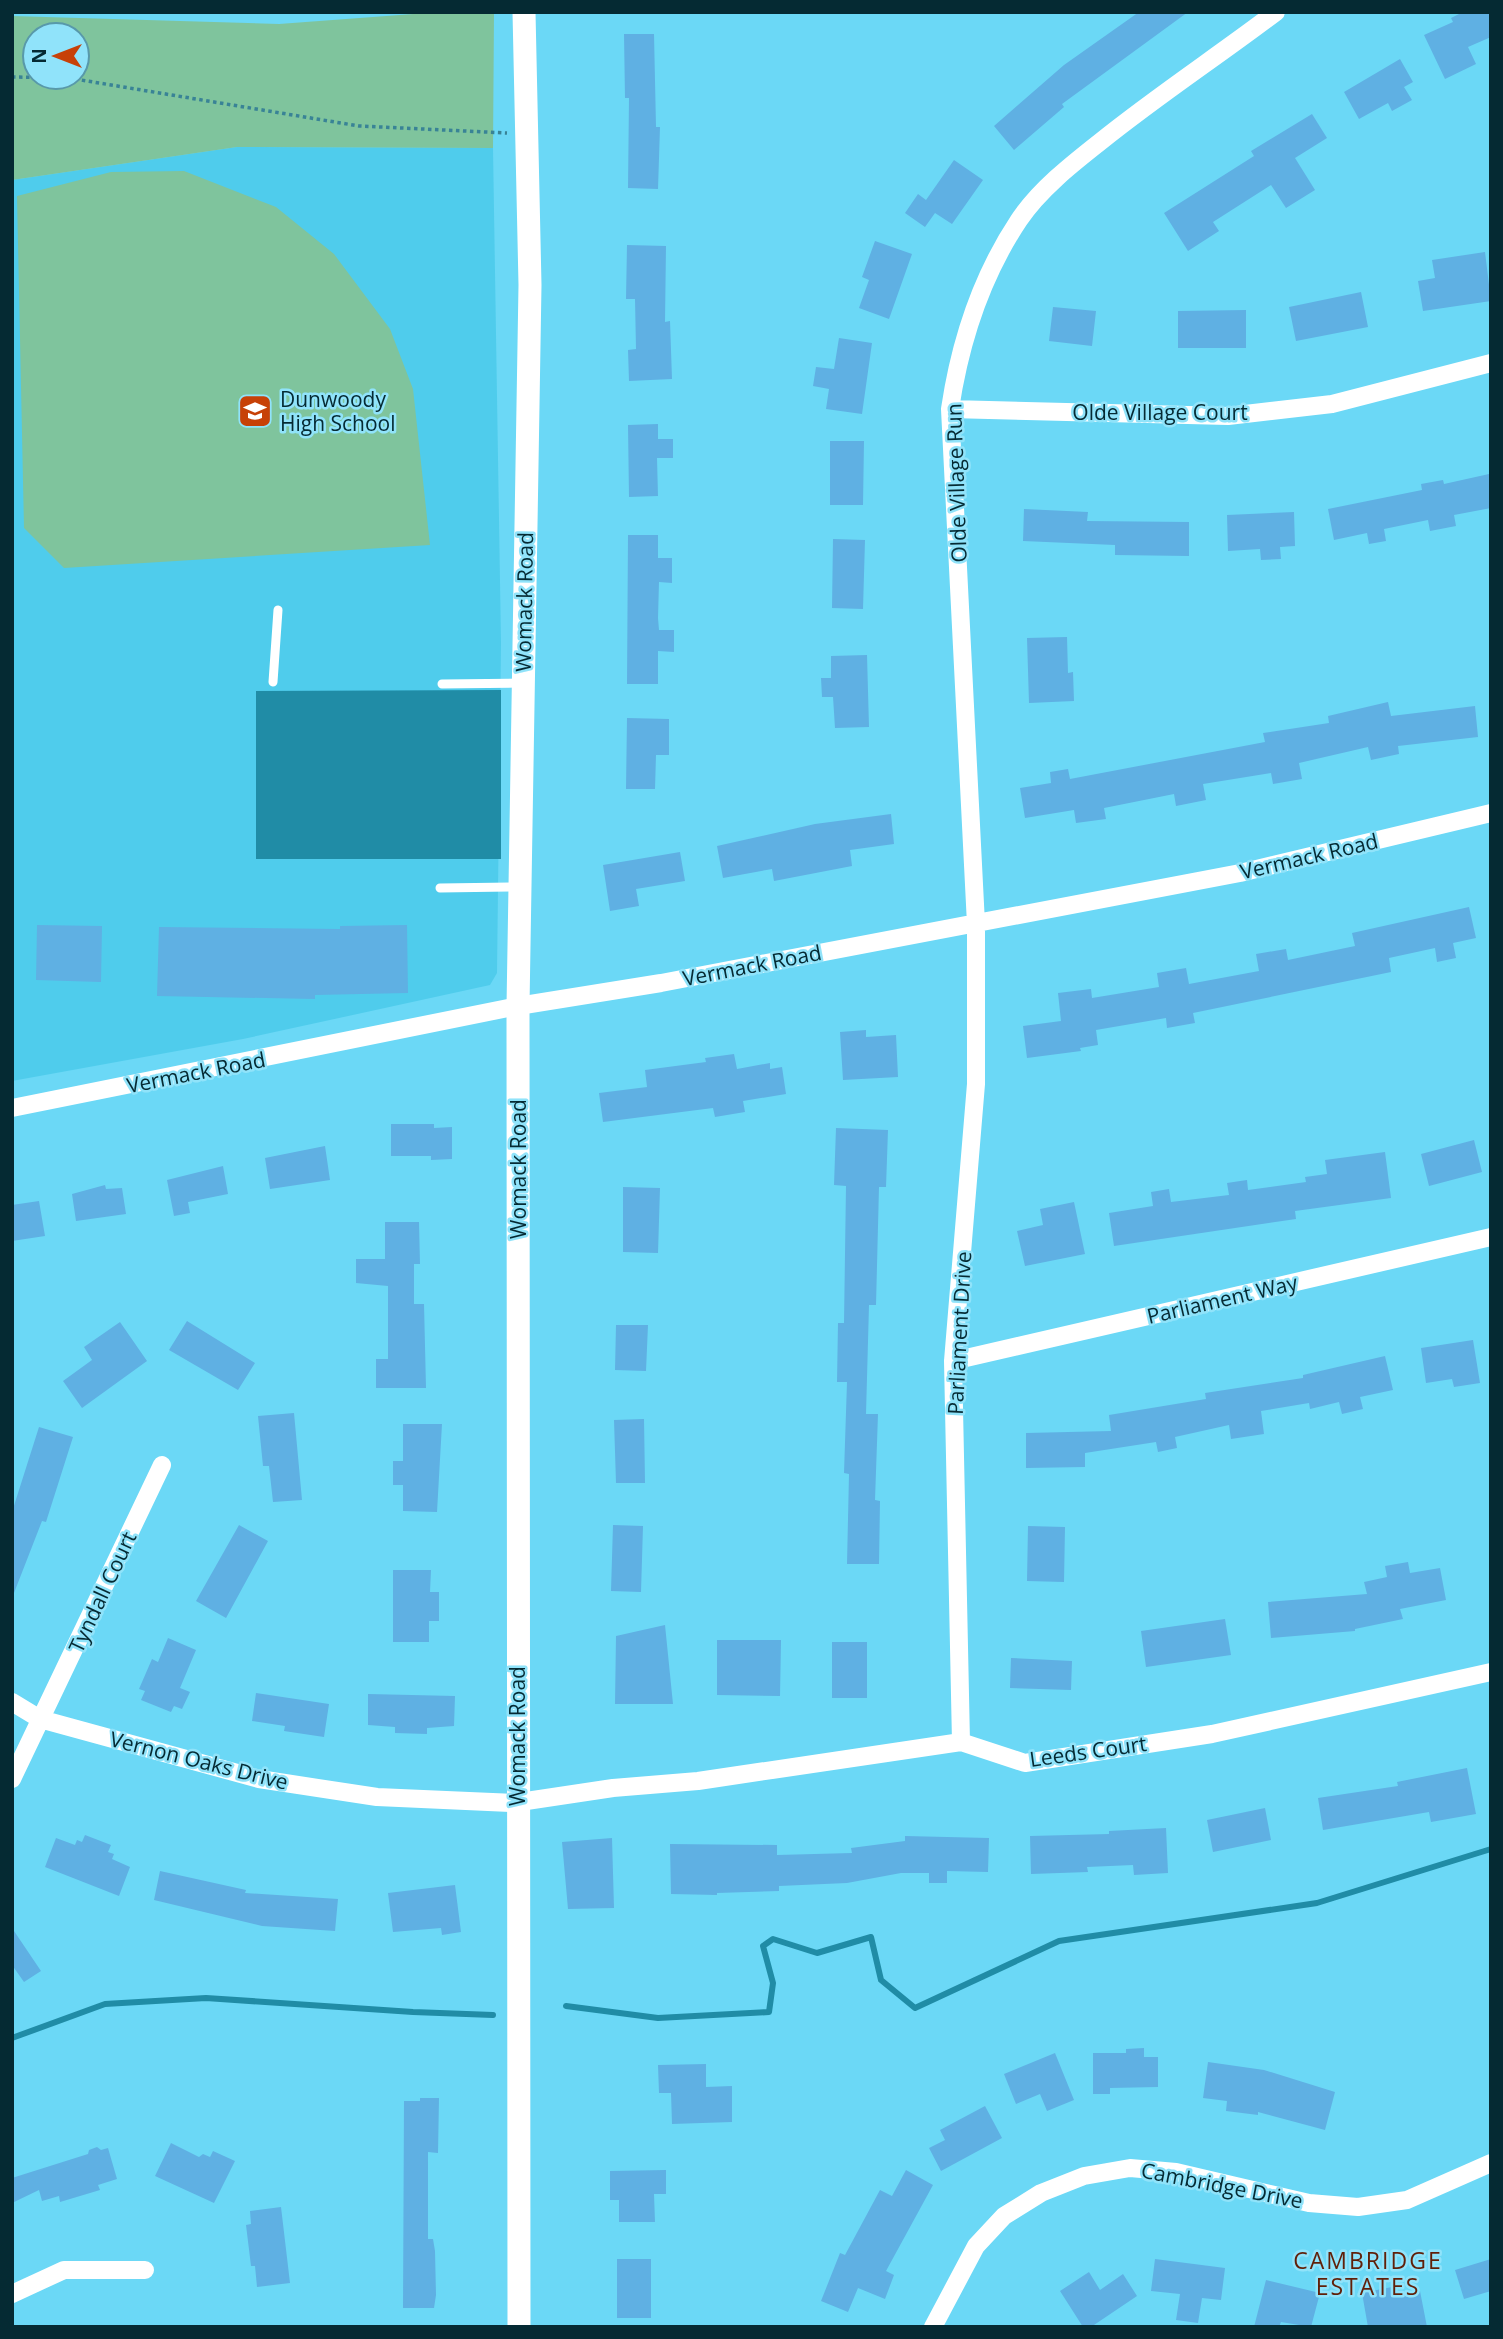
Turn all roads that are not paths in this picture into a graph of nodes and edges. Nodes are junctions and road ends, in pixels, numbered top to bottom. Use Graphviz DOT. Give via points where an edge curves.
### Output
graph roads {
  1 [pos="524,12"];
  2 [pos="1276,12"];
  3 [pos="1491,363"];
  4 [pos="950,409"];
  5 [pos="278,610"];
  6 [pos="273,682"];
  7 [pos="522,683"];
  8 [pos="442,684"];
  9 [pos="1491,813"];
  10 [pos="520,887"];
  11 [pos="440,888"];
  12 [pos="976,924"];
  13 [pos="518,1006"];
  14 [pos="12,1108"];
  15 [pos="1491,1237"];
  16 [pos="953,1361"];
  17 [pos="162,1465"];
  18 [pos="1491,1672"];
  19 [pos="12,1702"];
  20 [pos="40,1719"];
  21 [pos="961,1742"];
  22 [pos="12,1779"];
  23 [pos="517,1802"];
  24 [pos="1491,2163"];
  25 [pos="145,2270"];
  26 [pos="12,2294"];
  27 [pos="519,2327"];
  28 [pos="933,2327"];
  1 -- 7 [label="street, Womack Road" via="530,285"];
  2 -- 4 [label="street, Olde Village Run" via="1067,168 1020,219 981,291 958,358"];
  3 -- 4 [label="street, Olde Village Court" via="1332,404 1228,416"];
  4 -- 12 [label="street, Olde Village Run"];
  5 -- 6 [label="lane"];
  7 -- 8 [label="lane"];
  7 -- 10 [label="street, Womack Road"];
  9 -- 12 [label="street, Vermack Road" via="1240,873"];
  10 -- 11 [label="lane"];
  10 -- 13 [label="street, Womack Road"];
  12 -- 13 [label="street, Vermack Road"];
  12 -- 16 [label="street, Parliament Drive" via="976,1084"];
  13 -- 14 [label="street, Vermack Road"];
  13 -- 23 [label="street, Womack Road"];
  15 -- 16 [label="street, Parliament Way"];
  16 -- 21 [label="street, Parliament Drive"];
  17 -- 20 [label="street, Tyndall Court"];
  18 -- 21 [label="street, Leeds Court" via="1212,1734 1025,1763"];
  19 -- 20 [label="street, Vernon Oaks Drive"];
  20 -- 22 [label="street, Tyndall Court"];
  20 -- 23 [label="street, Vernon Oaks Drive" via="259,1779 377,1797"];
  21 -- 23 [label="street, Leeds Court" via="698,1782"];
  23 -- 27 [label="street, Womack Road"];
  24 -- 28 [label="street, Cambridge Drive" via="1407,2200 1358,2207 1309,2203 1176,2172 1130,2168 1084,2176 1041,2193 1004,2216 976,2246"];
  25 -- 26 [label="street" via="64,2270"];
}
